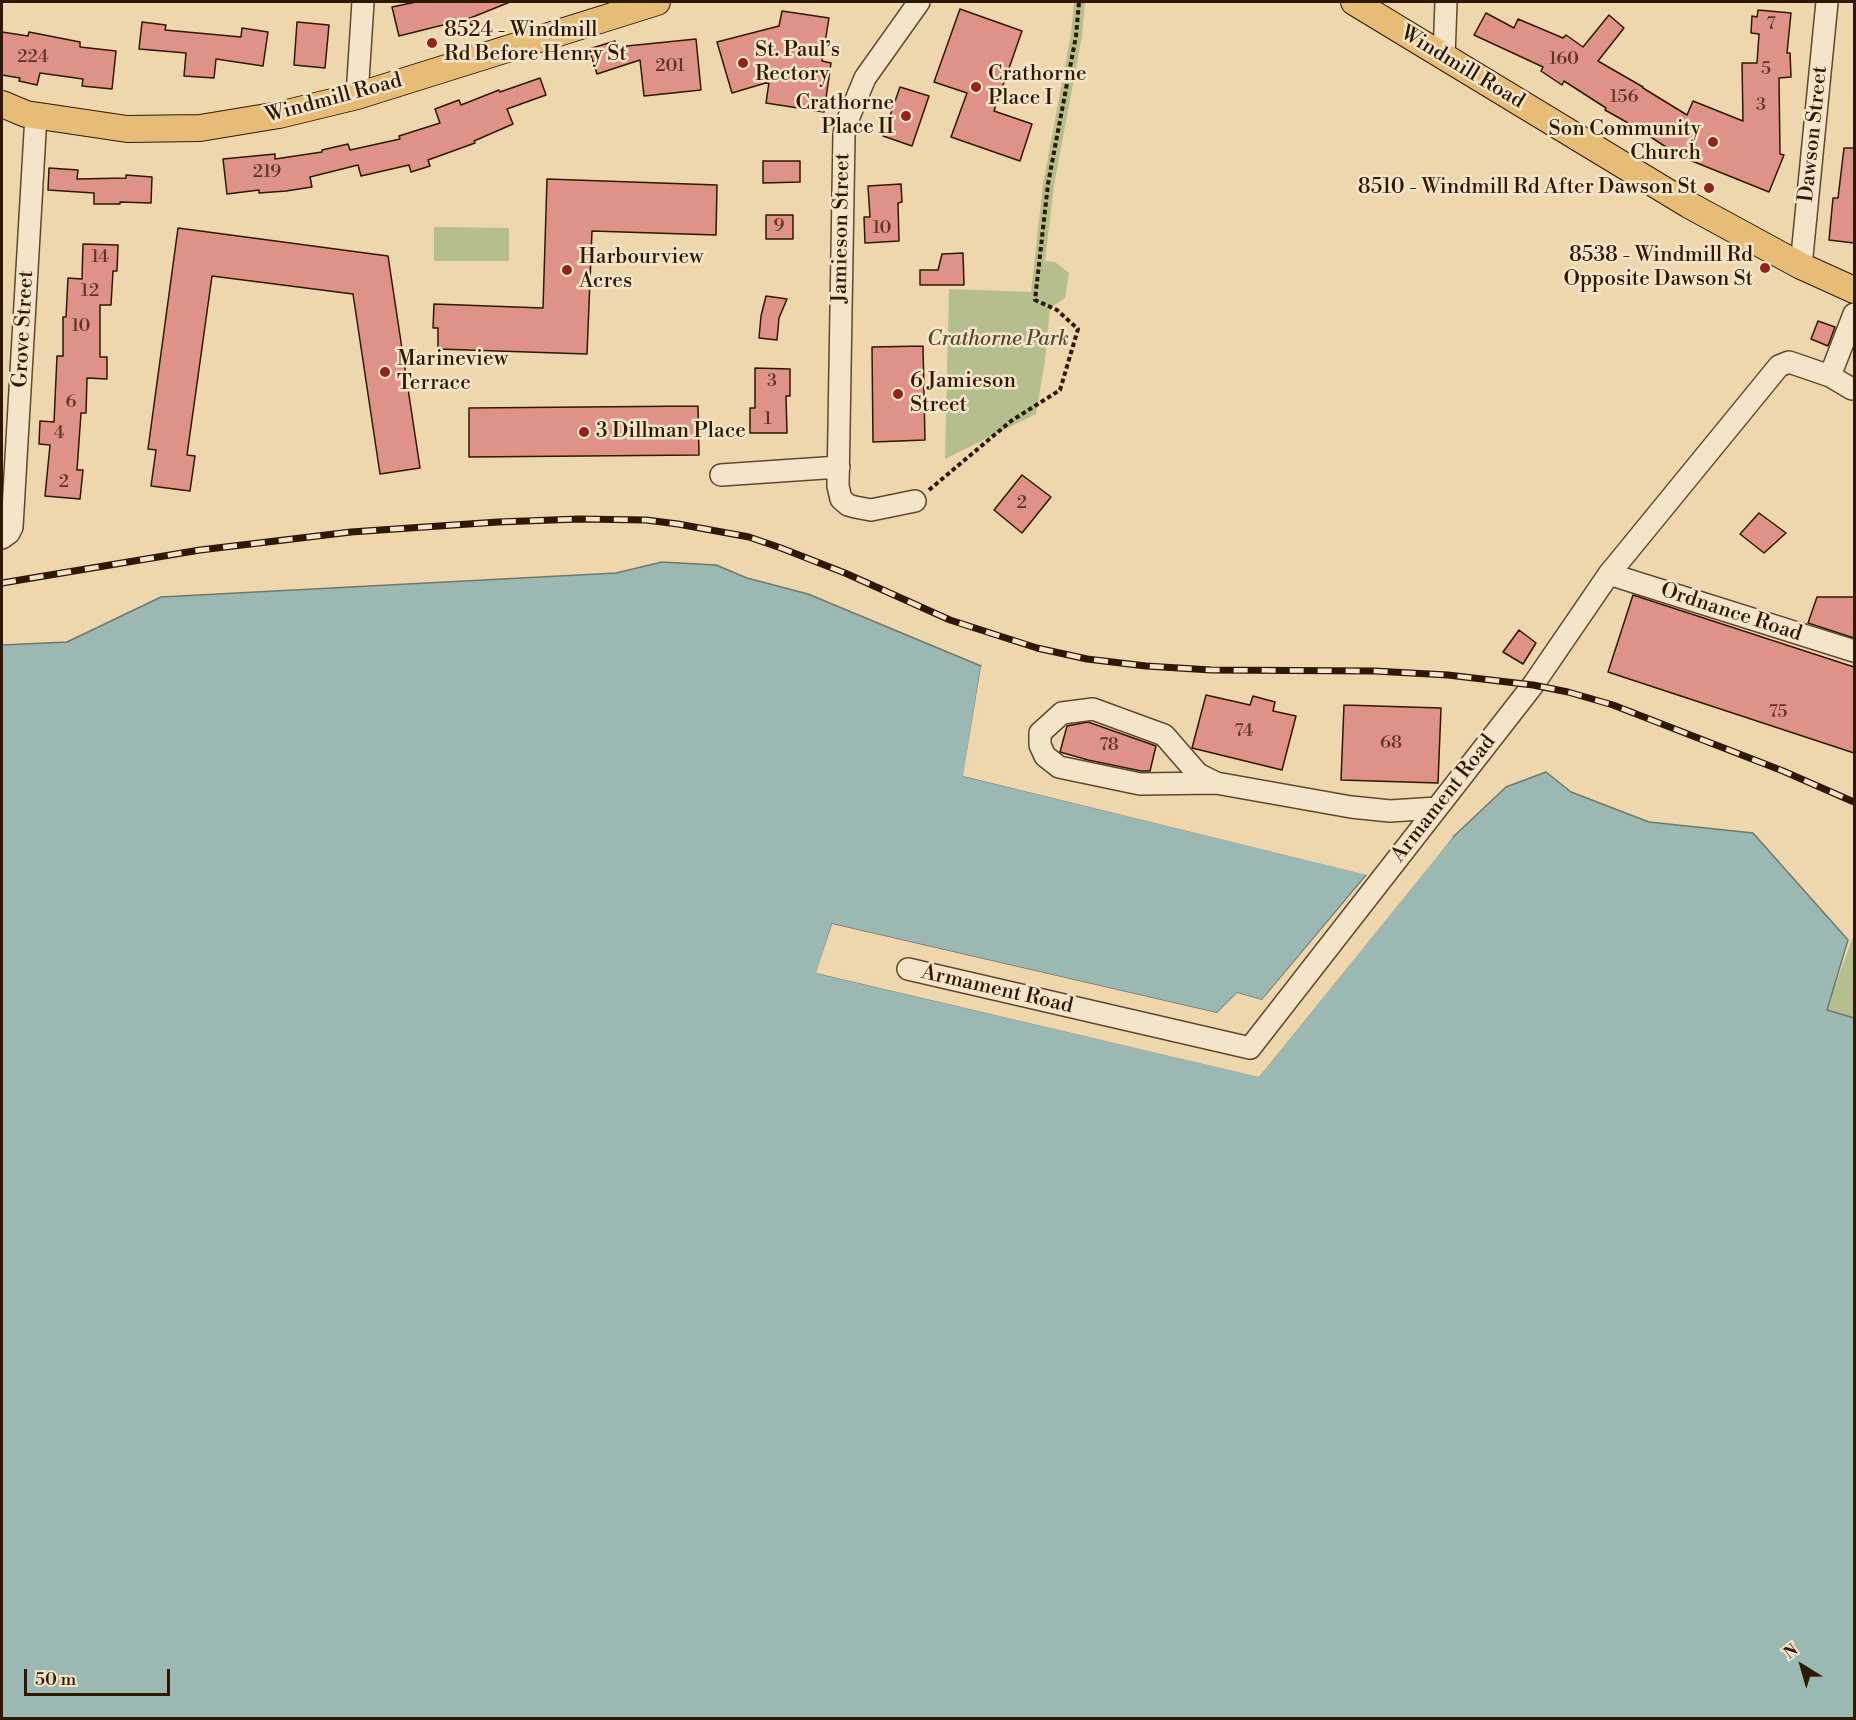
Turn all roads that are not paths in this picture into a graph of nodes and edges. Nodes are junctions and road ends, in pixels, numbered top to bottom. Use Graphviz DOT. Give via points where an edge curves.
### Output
graph roads {
  1 [pos="363,2"];
  2 [pos="657,2"];
  3 [pos="919,2"];
  4 [pos="1354,2"];
  5 [pos="1446,2"];
  6 [pos="1827,2"];
  7 [pos="1444,57"];
  8 [pos="357,96"];
  9 [pos="2,104"];
  10 [pos="36,115"];
  11 [pos="1801,266"];
  12 [pos="1854,290"];
  13 [pos="1854,315"];
  14 [pos="1830,376"];
  15 [pos="1854,387"];
  16 [pos="839,471"];
  17 [pos="721,475"];
  18 [pos="915,501"];
  19 [pos="2,538"];
  20 [pos="1609,574"];
  21 [pos="1854,651"];
  22 [pos="1216,783"];
  23 [pos="1437,808"];
  24 [pos="908,969"];
  1 -- 8 [label="street"];
  2 -- 8 [label="main road, Windmill Road"];
  3 -- 16 [label="street, Jamieson Street" via="865,78 844,135"];
  4 -- 7 [label="main road, Windmill Road"];
  5 -- 7 [label="street"];
  6 -- 11 [label="street, Dawson Street"];
  7 -- 11 [label="main road, Windmill Road" via="1689,205"];
  8 -- 10 [label="main road, Windmill Road" via="279,115 200,128 127,129"];
  9 -- 10 [label="main road, Windmill Road"];
  10 -- 19 [label="street, Grove Street" via="12,527"];
  11 -- 12 [label="main road, Windmill Road"];
  13 -- 14 [label="street"];
  14 -- 15 [label="street, Armament Road"];
  14 -- 20 [label="street, Armament Road" via="1789,362 1779,366"];
  16 -- 17 [label="street"];
  16 -- 18 [label="street, Jamieson Street" via="840,496 848,505 871,510"];
  20 -- 21 [label="street, Ordnance Road"];
  20 -- 23 [label="street, Armament Road" via="1533,685"];
  22 -- 22 [label="street" via="1140,784 1059,767 1045,756 1040,733 1062,713 1094,709 1164,735 1198,774"];
  22 -- 23 [label="street" via="1351,807 1390,811"];
  23 -- 24 [label="street, Armament Road" via="1250,1048"];
}
